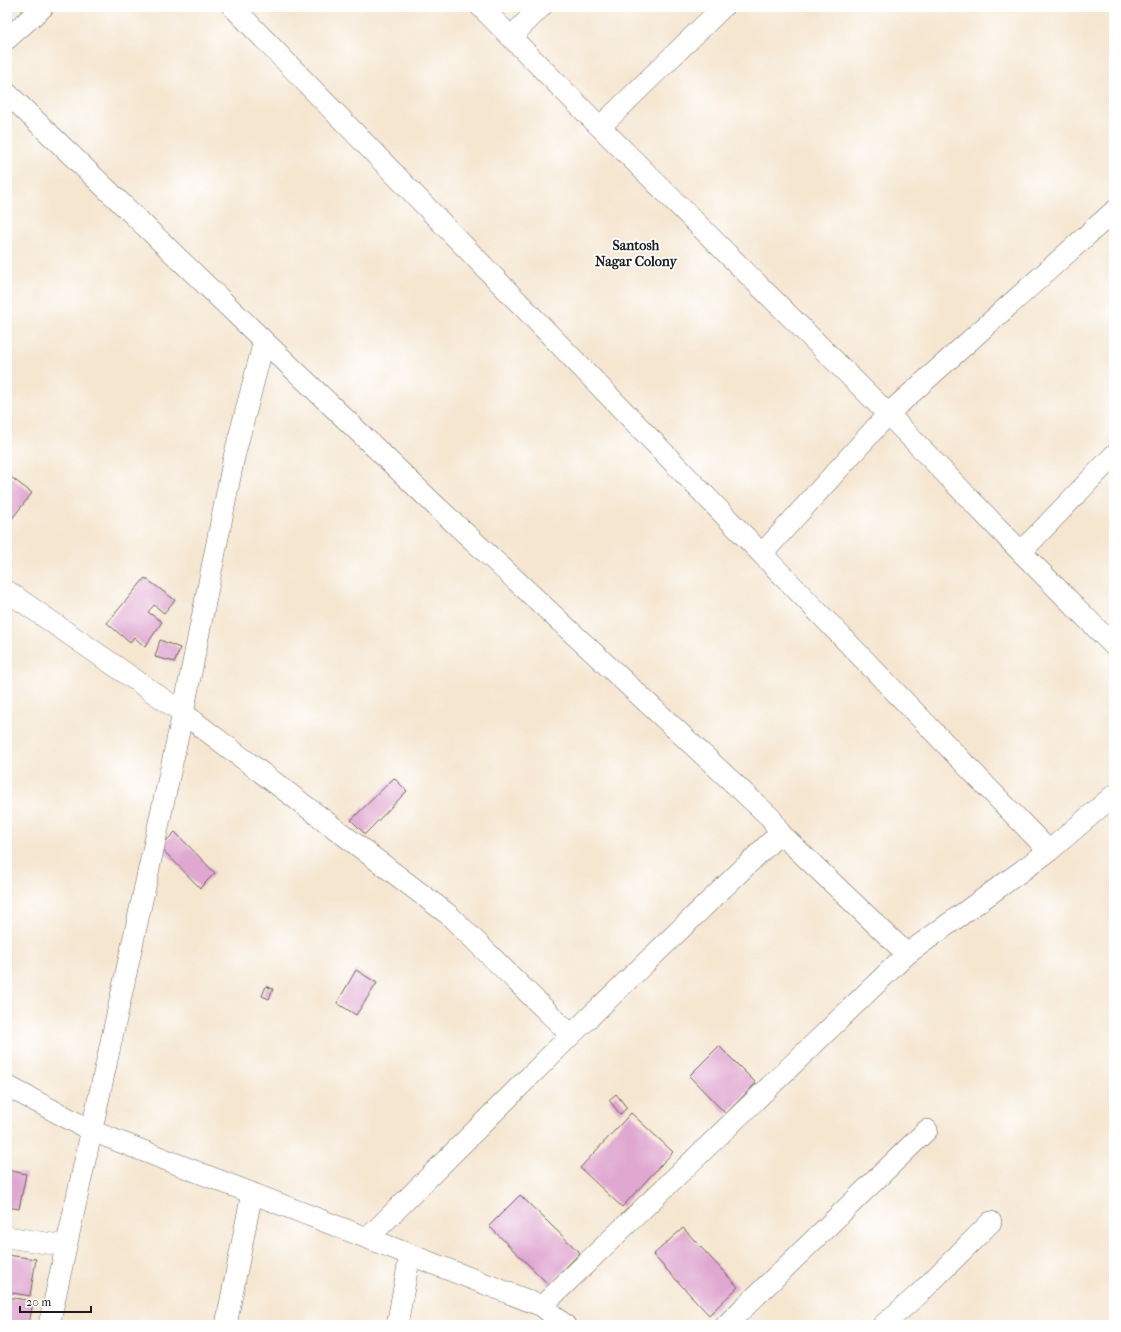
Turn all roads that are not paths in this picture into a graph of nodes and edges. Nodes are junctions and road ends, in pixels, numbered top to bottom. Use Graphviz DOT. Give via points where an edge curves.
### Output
graph roads {
  1 [pos="42,7"];
  2 [pos="233,7"];
  3 [pos="481,7"];
  4 [pos="541,7"];
  5 [pos="723,7"];
  6 [pos="511,37"];
  7 [pos="7,39"];
  8 [pos="7,93"];
  9 [pos="600,127"];
  10 [pos="1114,211"];
  11 [pos="264,341"];
  12 [pos="888,414"];
  13 [pos="1114,455"];
  14 [pos="1021,552"];
  15 [pos="762,554"];
  16 [pos="7,591"];
  17 [pos="1114,646"];
  18 [pos="183,713"];
  19 [pos="1114,796"];
  20 [pos="780,833"];
  21 [pos="1049,851"];
  22 [pos="907,954"];
  23 [pos="571,1035"];
  24 [pos="7,1086"];
  25 [pos="927,1130"];
  26 [pos="92,1131"];
  27 [pos="252,1193"];
  28 [pos="991,1222"];
  29 [pos="7,1237"];
  30 [pos="368,1238"];
  31 [pos="66,1246"];
  32 [pos="410,1255"];
  33 [pos="542,1306"];
  34 [pos="49,1325"];
  35 [pos="226,1325"];
  36 [pos="397,1325"];
  37 [pos="565,1325"];
  38 [pos="726,1325"];
  39 [pos="883,1325"];
  1 -- 7 [label="street"];
  2 -- 15 [label="street"];
  3 -- 6 [label="street"];
  4 -- 6 [label="street"];
  5 -- 9 [label="street"];
  6 -- 9 [label="street"];
  8 -- 11 [label="street"];
  9 -- 12 [label="street"];
  10 -- 12 [label="street"];
  11 -- 18 [label="street" via="234,458"];
  11 -- 20 [label="street" via="436,506 771,818"];
  12 -- 14 [label="street"];
  12 -- 15 [label="street"];
  13 -- 14 [label="street"];
  14 -- 17 [label="street"];
  15 -- 21 [label="street"];
  16 -- 18 [label="street"];
  18 -- 23 [label="street" via="449,915"];
  18 -- 26 [label="street"];
  19 -- 21 [label="street"];
  20 -- 22 [label="street"];
  20 -- 23 [label="street"];
  21 -- 22 [label="street"];
  22 -- 33 [label="street"];
  23 -- 30 [label="street"];
  24 -- 26 [label="street"];
  25 -- 38 [label="street"];
  26 -- 27 [label="street"];
  26 -- 31 [label="street"];
  27 -- 30 [label="street"];
  27 -- 35 [label="street"];
  28 -- 39 [label="street" via="919,1294"];
  29 -- 31 [label="street"];
  30 -- 32 [label="street"];
  31 -- 34 [label="street"];
  32 -- 33 [label="street"];
  32 -- 36 [label="street"];
  33 -- 37 [label="street"];
}
